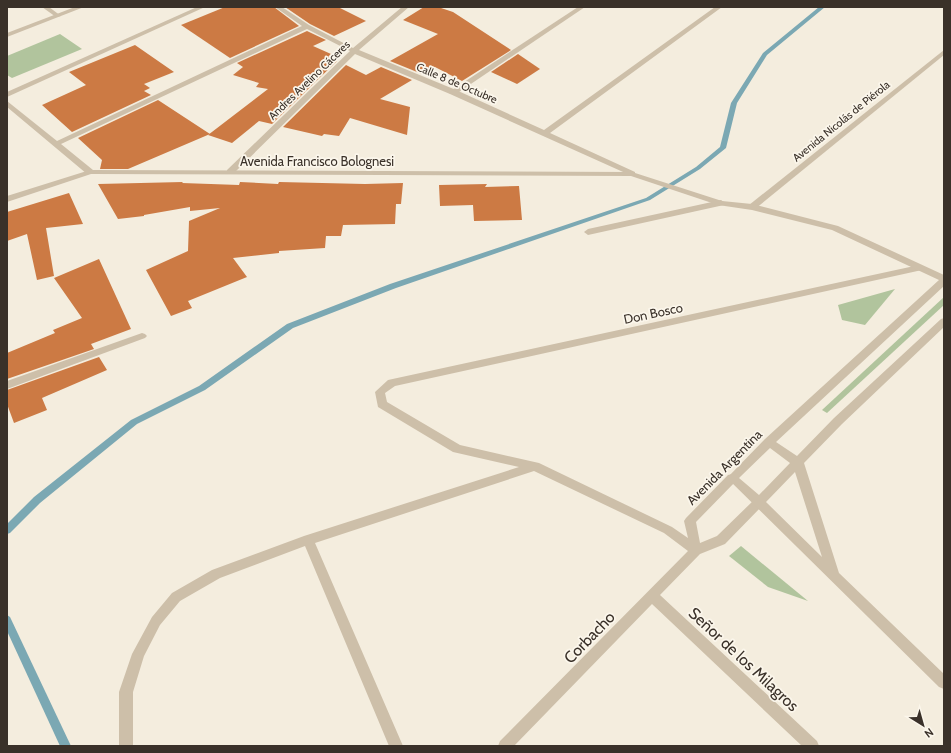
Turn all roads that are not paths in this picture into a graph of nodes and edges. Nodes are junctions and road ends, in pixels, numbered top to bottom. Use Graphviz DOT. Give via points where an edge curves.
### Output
graph roads {
  1 [pos="45,7"];
  2 [pos="81,7"];
  3 [pos="202,7"];
  4 [pos="278,7"];
  5 [pos="406,7"];
  6 [pos="582,7"];
  7 [pos="719,7"];
  8 [pos="58,16"];
  9 [pos="307,26"];
  10 [pos="7,35"];
  11 [pos="354,51"];
  12 [pos="944,52"];
  13 [pos="453,92"];
  14 [pos="7,95"];
  15 [pos="7,103"];
  16 [pos="545,133"];
  17 [pos="56,144"];
  18 [pos="90,172"];
  19 [pos="230,172"];
  20 [pos="633,175"];
  21 [pos="7,199"];
  22 [pos="721,203"];
  23 [pos="752,207"];
  24 [pos="588,232"];
  25 [pos="920,268"];
  26 [pos="944,280"];
  27 [pos="944,321"];
  28 [pos="142,336"];
  29 [pos="7,385"];
  30 [pos="769,442"];
  31 [pos="798,463"];
  32 [pos="535,466"];
  33 [pos="732,478"];
  34 [pos="759,502"];
  35 [pos="308,540"];
  36 [pos="696,550"];
  37 [pos="833,576"];
  38 [pos="652,596"];
  39 [pos="944,683"];
  40 [pos="126,746"];
  41 [pos="396,746"];
  42 [pos="505,746"];
  43 [pos="812,746"];
  1 -- 8 [label="street"];
  2 -- 8 [label="street"];
  3 -- 14 [label="street"];
  4 -- 9 [label="street, Calle 8 de Octubre"];
  5 -- 11 [label="street, Andres Avelino Cáceres"];
  6 -- 13 [label="street"];
  7 -- 16 [label="street"];
  8 -- 10 [label="street"];
  9 -- 11 [label="street, Calle 8 de Octubre"];
  9 -- 17 [label="street"];
  11 -- 13 [label="street, Calle 8 de Octubre"];
  11 -- 19 [label="street, Andres Avelino Cáceres"];
  12 -- 23 [label="street, Avenida Nicolás de Piérola"];
  13 -- 16 [label="street, Calle 8 de Octubre"];
  15 -- 17 [label="street"];
  16 -- 20 [label="street, Calle 8 de Octubre"];
  17 -- 18 [label="street"];
  18 -- 19 [label="street, Avenida Francisco Bolognesi"];
  18 -- 21 [label="street, Avenida Francisco Bolognesi"];
  19 -- 20 [label="street, Avenida Francisco Bolognesi"];
  20 -- 22 [label="street"];
  22 -- 23 [label="street"];
  22 -- 24 [label="street"];
  23 -- 25 [label="street" via="835,228"];
  25 -- 26 [label="street"];
  25 -- 32 [label="street, Don Bosco" via="392,383 380,392 382,404 457,449"];
  26 -- 30 [label="street, Avenida Argentina"];
  27 -- 31 [label="street" via="838,421"];
  28 -- 29 [label="street"];
  30 -- 31 [label="street"];
  30 -- 33 [label="street, Avenida Argentina"];
  31 -- 34 [label="street"];
  31 -- 37 [label="street"];
  32 -- 35 [label="street"];
  32 -- 36 [label="street" via="668,530"];
  33 -- 34 [label="street"];
  33 -- 36 [label="street, Avenida Argentina" via="690,521"];
  34 -- 36 [label="street" via="722,540"];
  34 -- 37 [label="street"];
  35 -- 40 [label="street" via="216,574 176,597 156,621 138,654 126,692"];
  35 -- 41 [label="street"];
  36 -- 38 [label="street, Corbacho"];
  37 -- 39 [label="street"];
  38 -- 42 [label="street, Corbacho"];
  38 -- 43 [label="street, Señor de los Milagros"];
}
